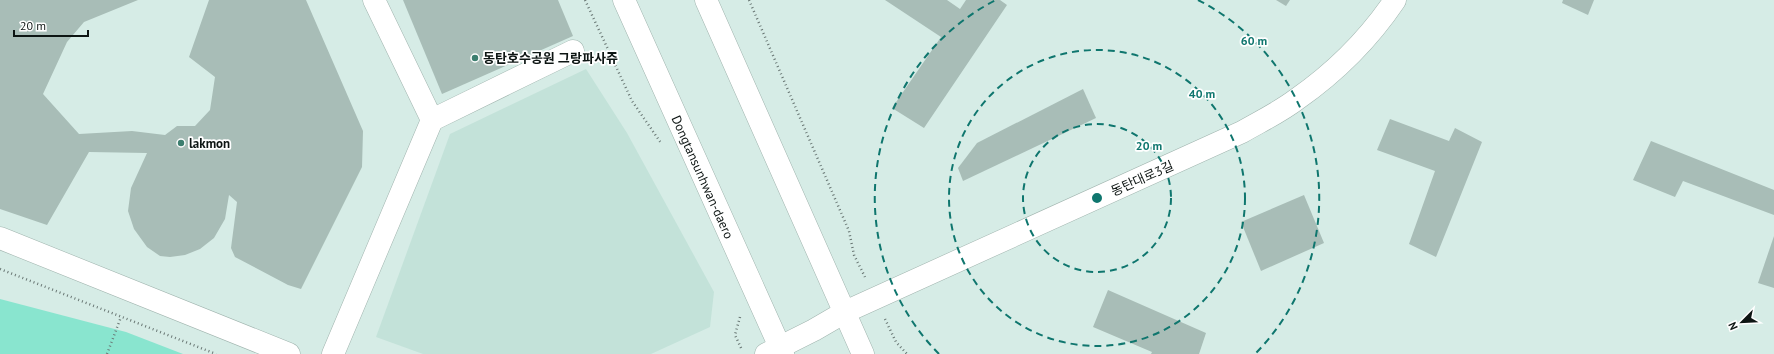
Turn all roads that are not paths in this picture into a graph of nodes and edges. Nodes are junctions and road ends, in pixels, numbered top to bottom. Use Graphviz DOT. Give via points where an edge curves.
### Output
graph roads {
  1 [pos="374,0"];
  2 [pos="624,0"];
  3 [pos="706,0"];
  4 [pos="1395,0"];
  5 [pos="573,51"];
  6 [pos="432,120"];
  7 [pos="0,238"];
  8 [pos="845,312"];
  9 [pos="776,352"];
  10 [pos="289,354"];
  11 [pos="333,354"];
  12 [pos="863,354"];
  1 -- 6 [label="street"];
  2 -- 9 [label="street, Dongtansunhwan-daero"];
  3 -- 8 [label="street"];
  4 -- 8 [label="street, 동탄대로3길" via="1378,25 1343,63 1297,100 1242,132"];
  5 -- 6 [label="street"];
  6 -- 11 [label="street"];
  7 -- 10 [label="street"];
  8 -- 9 [label="street, 동탄대로3길"];
  8 -- 12 [label="street"];
}
